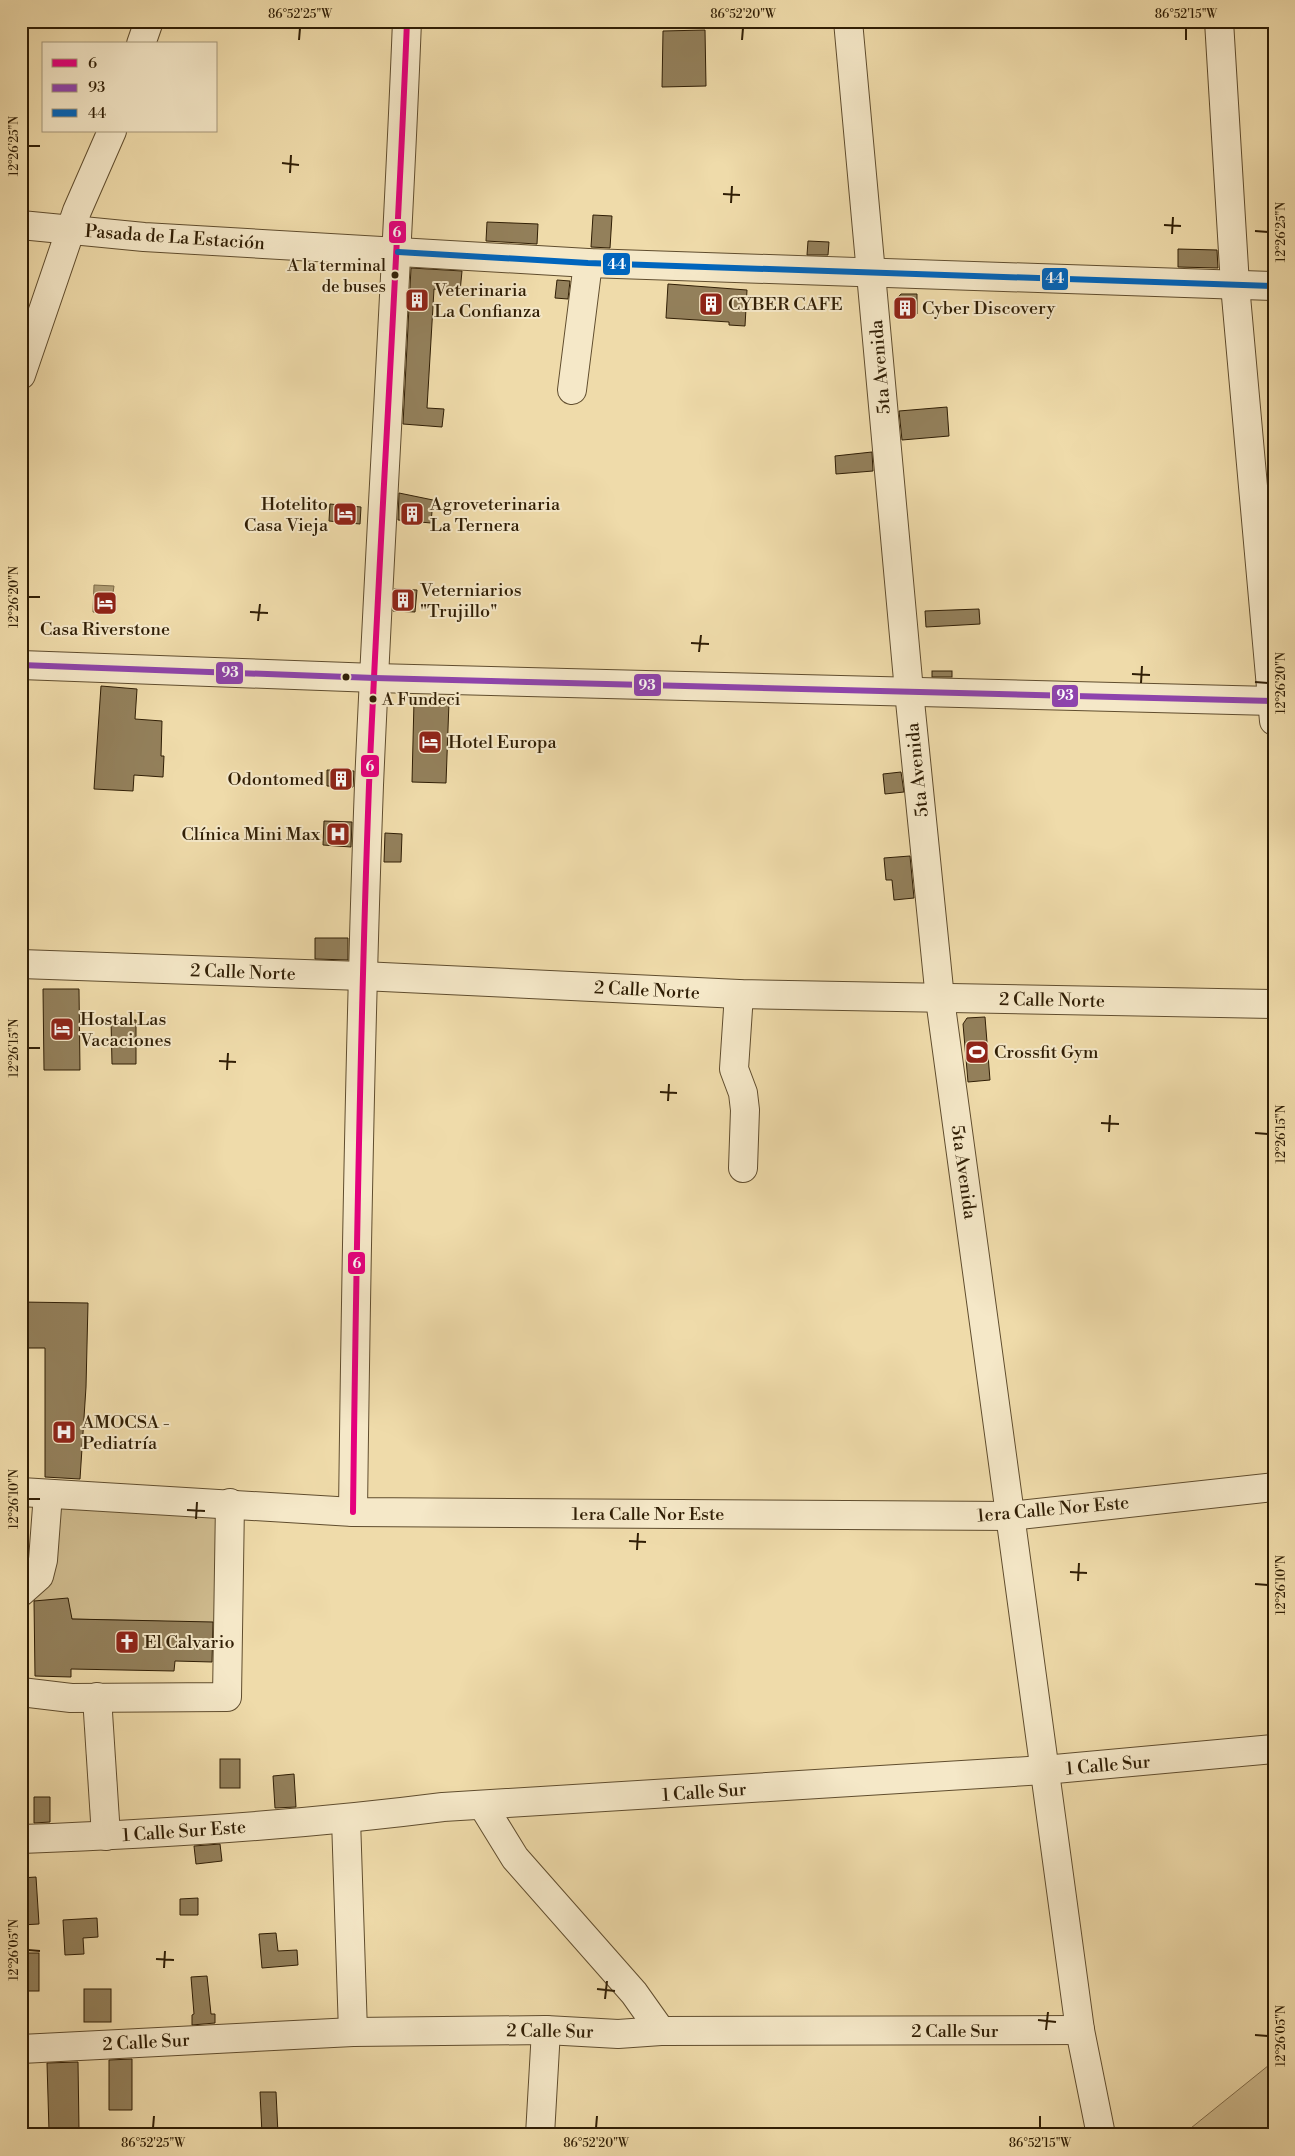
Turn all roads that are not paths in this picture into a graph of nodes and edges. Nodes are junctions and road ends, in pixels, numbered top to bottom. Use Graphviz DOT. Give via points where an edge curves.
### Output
graph roads {
  1 [pos="149,21"];
  2 [pos="407,21"];
  3 [pos="848,21"];
  4 [pos="1219,21"];
  5 [pos="142,42"];
  6 [pos="112,132"];
  7 [pos="21,224"];
  8 [pos="72,229"];
  9 [pos="398,252"];
  10 [pos="588,263"];
  11 [pos="872,271"];
  12 [pos="1235,285"];
  13 [pos="1274,286"];
  14 [pos="21,375"];
  15 [pos="572,390"];
  16 [pos="21,665"];
  17 [pos="375,678"];
  18 [pos="909,691"];
  19 [pos="1273,708"];
  20 [pos="21,964"];
  21 [pos="362,976"];
  22 [pos="739,994"];
  23 [pos="940,999"];
  24 [pos="1274,1004"];
  25 [pos="743,1168"];
  26 [pos="1274,1487"];
  27 [pos="21,1492"];
  28 [pos="48,1494"];
  29 [pos="230,1503"];
  30 [pos="353,1512"];
  31 [pos="1011,1516"];
  32 [pos="21,1592"];
  33 [pos="21,1692"];
  34 [pos="97,1697"];
  35 [pos="1274,1749"];
  36 [pos="1044,1770"];
  37 [pos="483,1806"];
  38 [pos="346,1819"];
  39 [pos="106,1836"];
  40 [pos="21,1839"];
  41 [pos="546,2030"];
  42 [pos="1080,2030"];
  43 [pos="661,2031"];
  44 [pos="353,2032"];
  45 [pos="21,2049"];
  46 [pos="540,2135"];
  47 [pos="1101,2135"];
  1 -- 5 [label="street"];
  2 -- 9 [label="street"];
  3 -- 11 [label="street, 5ta Avenida"];
  4 -- 12 [label="street"];
  6 -- 8 [label="street"];
  7 -- 8 [label="street, Pasada de La Estación"];
  8 -- 9 [label="street, Pasada de La Estación" via="144,237"];
  8 -- 14 [label="street"];
  9 -- 10 [label="street, Pasada de La Estación"];
  9 -- 17 [label="street"];
  10 -- 11 [label="street, Pasada de La Estación"];
  10 -- 15 [label="street"];
  11 -- 12 [label="street, Pasada de La Estación"];
  11 -- 18 [label="street, 5ta Avenida"];
  12 -- 13 [label="street, Pasada de La Estación"];
  12 -- 19 [label="street"];
  16 -- 17 [label="street"];
  17 -- 18 [label="street"];
  17 -- 21 [label="street"];
  18 -- 19 [label="street"];
  18 -- 23 [label="street, 5ta Avenida"];
  20 -- 21 [label="street, 2 Calle Norte"];
  21 -- 22 [label="street, 2 Calle Norte"];
  21 -- 30 [label="street"];
  22 -- 23 [label="street, 2 Calle Norte"];
  22 -- 25 [label="street" via="734,1069 745,1110"];
  23 -- 24 [label="street, 2 Calle Norte"];
  23 -- 31 [label="street, 5ta Avenida"];
  26 -- 31 [label="street, 1era Calle Nor Este"];
  27 -- 28 [label="street, 1era Calle Nor Este"];
  28 -- 29 [label="street, 1era Calle Nor Este"];
  28 -- 32 [label="street" via="39,1576"];
  29 -- 30 [label="street, 1era Calle Nor Este"];
  29 -- 34 [label="street" via="227,1697"];
  30 -- 31 [label="street, 1era Calle Nor Este"];
  31 -- 36 [label="street, 5ta Avenida"];
  33 -- 34 [label="street" via="71,1698"];
  34 -- 39 [label="street"];
  35 -- 36 [label="street, 1 Calle Sur"];
  36 -- 37 [label="street, 1 Calle Sur"];
  36 -- 42 [label="street, 5ta Avenida"];
  37 -- 38 [label="street, 1 Calle Sur" via="443,1807"];
  37 -- 43 [label="street" via="515,1858 634,1993"];
  38 -- 39 [label="street, 1 Calle Sur Este"];
  38 -- 44 [label="street"];
  39 -- 40 [label="street, 1 Calle Sur Este"];
  41 -- 43 [label="street, 2 Calle Sur" via="618,2034"];
  41 -- 44 [label="street, 2 Calle Sur"];
  41 -- 46 [label="street"];
  42 -- 43 [label="street, 2 Calle Sur"];
  42 -- 47 [label="street, 5ta Avenida"];
  44 -- 45 [label="street, 2 Calle Sur"];
}
